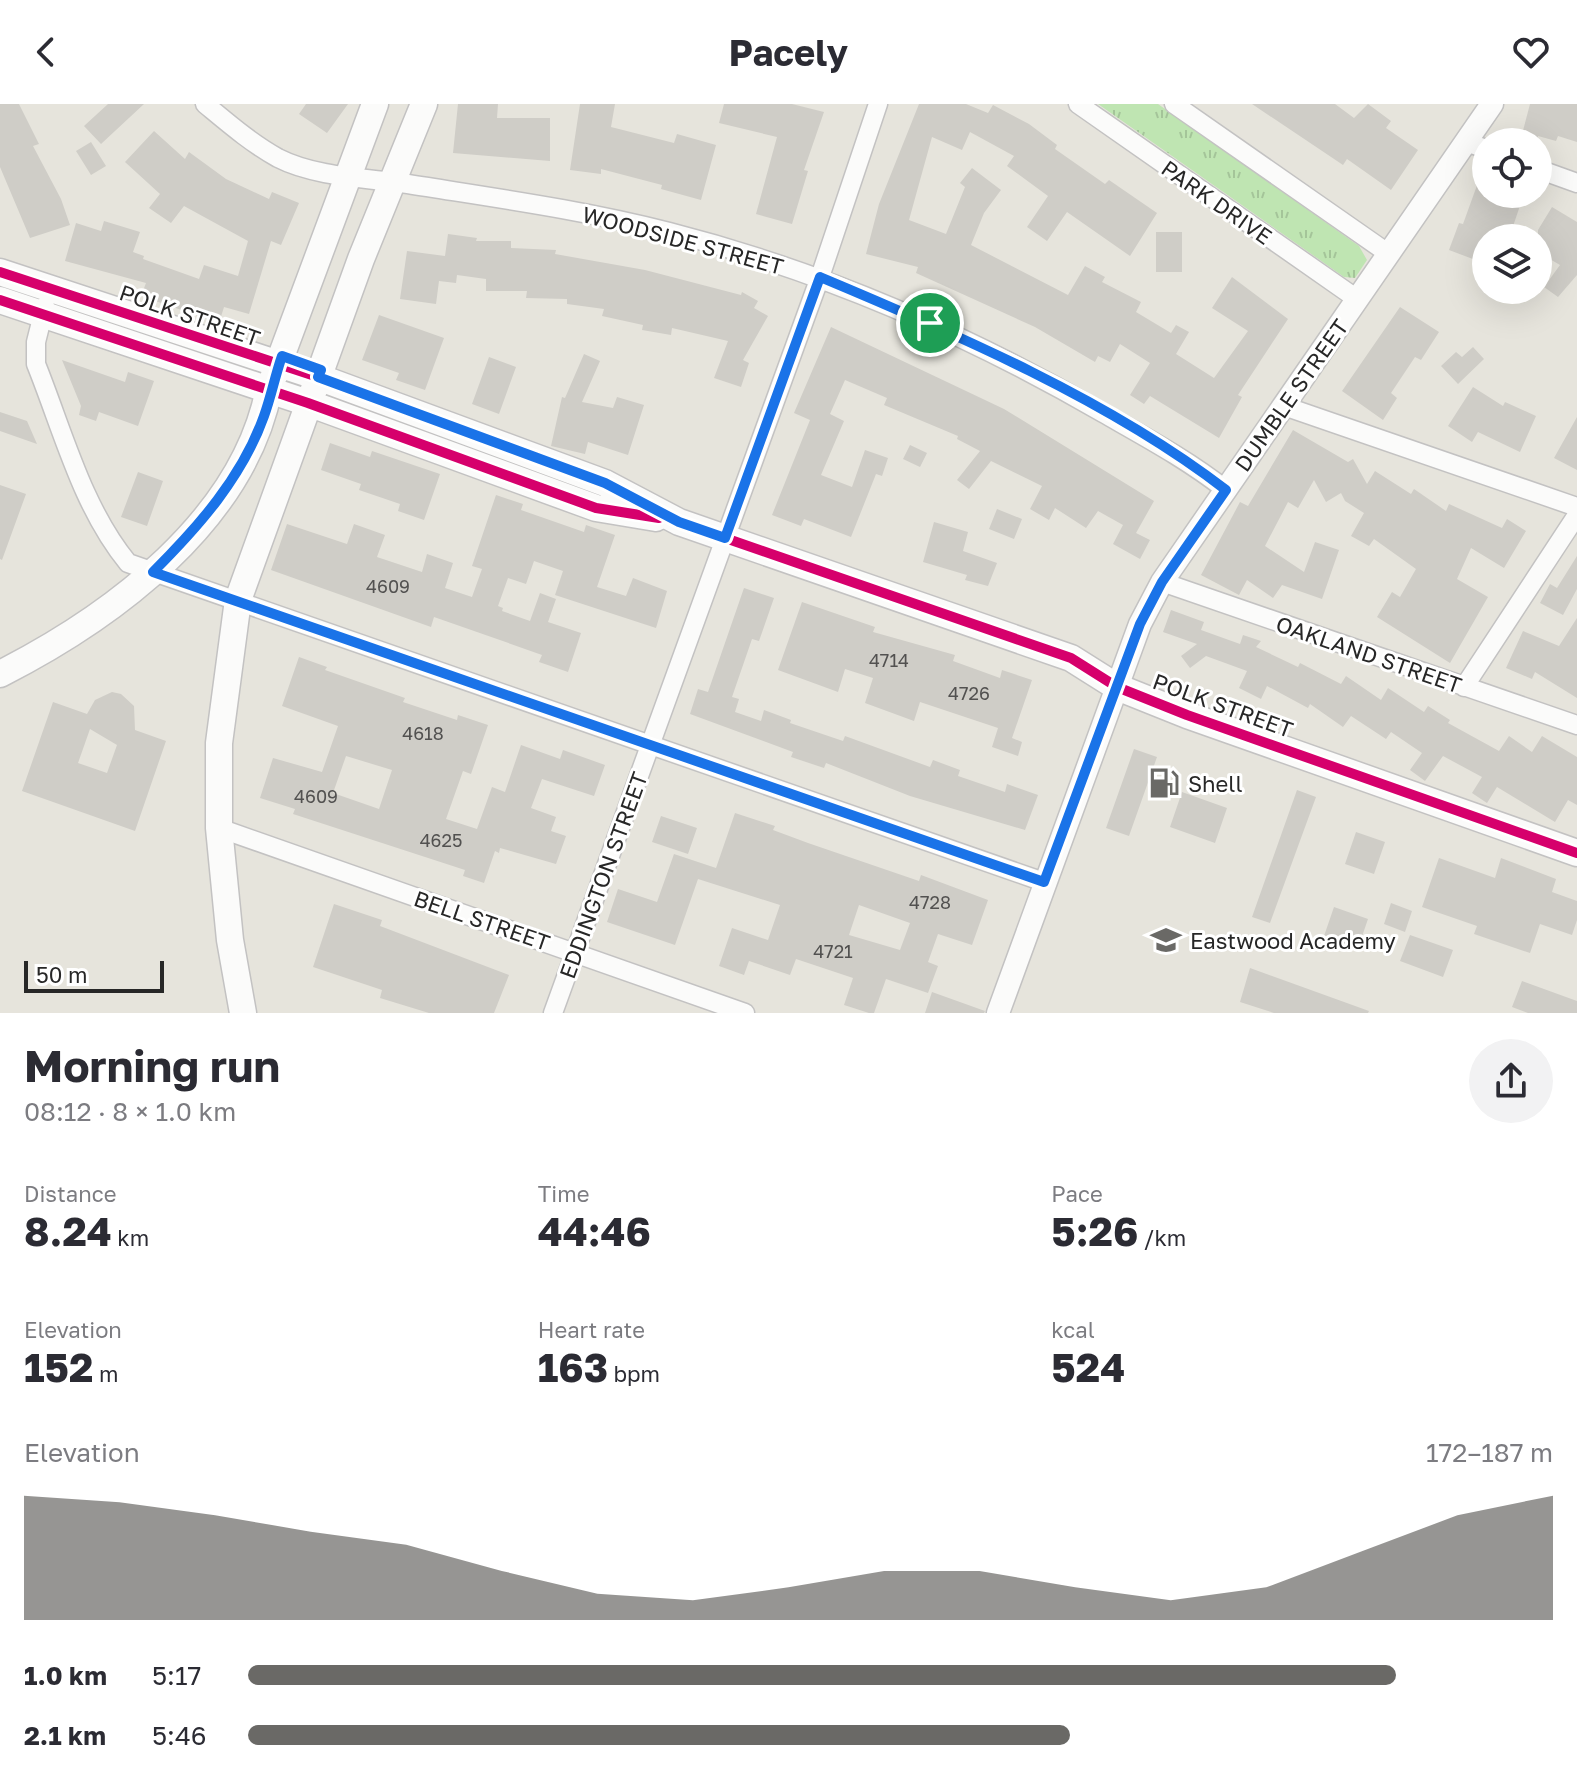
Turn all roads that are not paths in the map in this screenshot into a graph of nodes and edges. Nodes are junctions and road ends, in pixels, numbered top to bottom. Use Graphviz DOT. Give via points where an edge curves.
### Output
graph roads {
  1 [pos="205,104"];
  2 [pos="375,104"];
  3 [pos="424,104"];
  4 [pos="878,104"];
  5 [pos="1078,104"];
  6 [pos="1174,104"];
  7 [pos="1492,104"];
  8 [pos="1483,128"];
  9 [pos="1472,151"];
  10 [pos="1552,174"];
  11 [pos="349,176"];
  12 [pos="392,182"];
  13 [pos="1577,183"];
  14 [pos="1389,254"];
  15 [pos="1,270"];
  16 [pos="820,277"];
  17 [pos="51,289"];
  18 [pos="1357,299"];
  19 [pos="0,300"];
  20 [pos="42,315"];
  21 [pos="318,377"];
  22 [pos="274,378"];
  23 [pos="308,403"];
  24 [pos="1284,406"];
  25 [pos="1226,490"];
  26 [pos="1577,507"];
  27 [pos="1577,515"];
  28 [pos="679,522"];
  29 [pos="725,538"];
  30 [pos="153,572"];
  31 [pos="1162,582"];
  32 [pos="238,600"];
  33 [pos="0,674"];
  34 [pos="1117,687"];
  35 [pos="1464,687"];
  36 [pos="1577,725"];
  37 [pos="650,747"];
  38 [pos="219,828"];
  39 [pos="1577,853"];
  40 [pos="1044,882"];
  41 [pos="575,952"];
  42 [pos="243,1013"];
  43 [pos="553,1013"];
  44 [pos="745,1013"];
  45 [pos="998,1013"];
  1 -- 11 [label="street, WOODSIDE STREET" via="280,159"];
  2 -- 11 [label="main road"];
  3 -- 12 [label="main road"];
  4 -- 16 [label="street, EDDINGTON STREET"];
  5 -- 18 [label="street, PARK DRIVE"];
  6 -- 14 [label="street"];
  7 -- 8 [label="street, DUMBLE STREET"];
  9 -- 14 [label="street, DUMBLE STREET"];
  10 -- 13 [label="street"];
  11 -- 12 [label="street, WOODSIDE STREET"];
  11 -- 22 [label="main road"];
  12 -- 16 [label="street, WOODSIDE STREET" via="669,232"];
  12 -- 21 [label="main road"];
  14 -- 18 [label="street, DUMBLE STREET"];
  15 -- 17 [label="main road, POLK STREET"];
  16 -- 25 [label="street, WOODSIDE STREET" via="930,323 1047,382 1195,465"];
  16 -- 29 [label="street, EDDINGTON STREET"];
  17 -- 20 [label="street"];
  17 -- 22 [label="main road, POLK STREET"];
  18 -- 24 [label="street, DUMBLE STREET"];
  19 -- 20 [label="main road, POLK STREET"];
  20 -- 22 [label="main road, POLK STREET"];
  20 -- 30 [label="street" via="36,364 94,512 106,538 128,563"];
  21 -- 22 [label="main road, POLK STREET"];
  21 -- 23 [label="main road"];
  21 -- 28 [label="main road, POLK STREET" via="605,483"];
  22 -- 23 [label="main road, POLK STREET"];
  22 -- 30 [label="main road" via="264,416 225,491"];
  23 -- 28 [label="main road, POLK STREET" via="596,508"];
  23 -- 32 [label="main road"];
  24 -- 25 [label="street, DUMBLE STREET"];
  24 -- 26 [label="street"];
  25 -- 31 [label="street, DUMBLE STREET"];
  27 -- 35 [label="street"];
  28 -- 29 [label="main road, POLK STREET"];
  29 -- 34 [label="main road, POLK STREET" via="1071,658"];
  29 -- 37 [label="street, EDDINGTON STREET"];
  30 -- 32 [label="street"];
  30 -- 33 [label="main road" via="92,623"];
  31 -- 34 [label="street, DUMBLE STREET"];
  31 -- 35 [label="street, OAKLAND STREET"];
  32 -- 37 [label="street"];
  32 -- 38 [label="main road" via="219,743"];
  34 -- 39 [label="main road, POLK STREET"];
  34 -- 40 [label="street, DUMBLE STREET"];
  35 -- 36 [label="street, OAKLAND STREET"];
  37 -- 40 [label="street"];
  37 -- 41 [label="street, EDDINGTON STREET"];
  38 -- 41 [label="street, BELL STREET"];
  38 -- 42 [label="main road"];
  40 -- 45 [label="street, DUMBLE STREET"];
  41 -- 43 [label="street, EDDINGTON STREET"];
  41 -- 44 [label="street, BELL STREET"];
}
